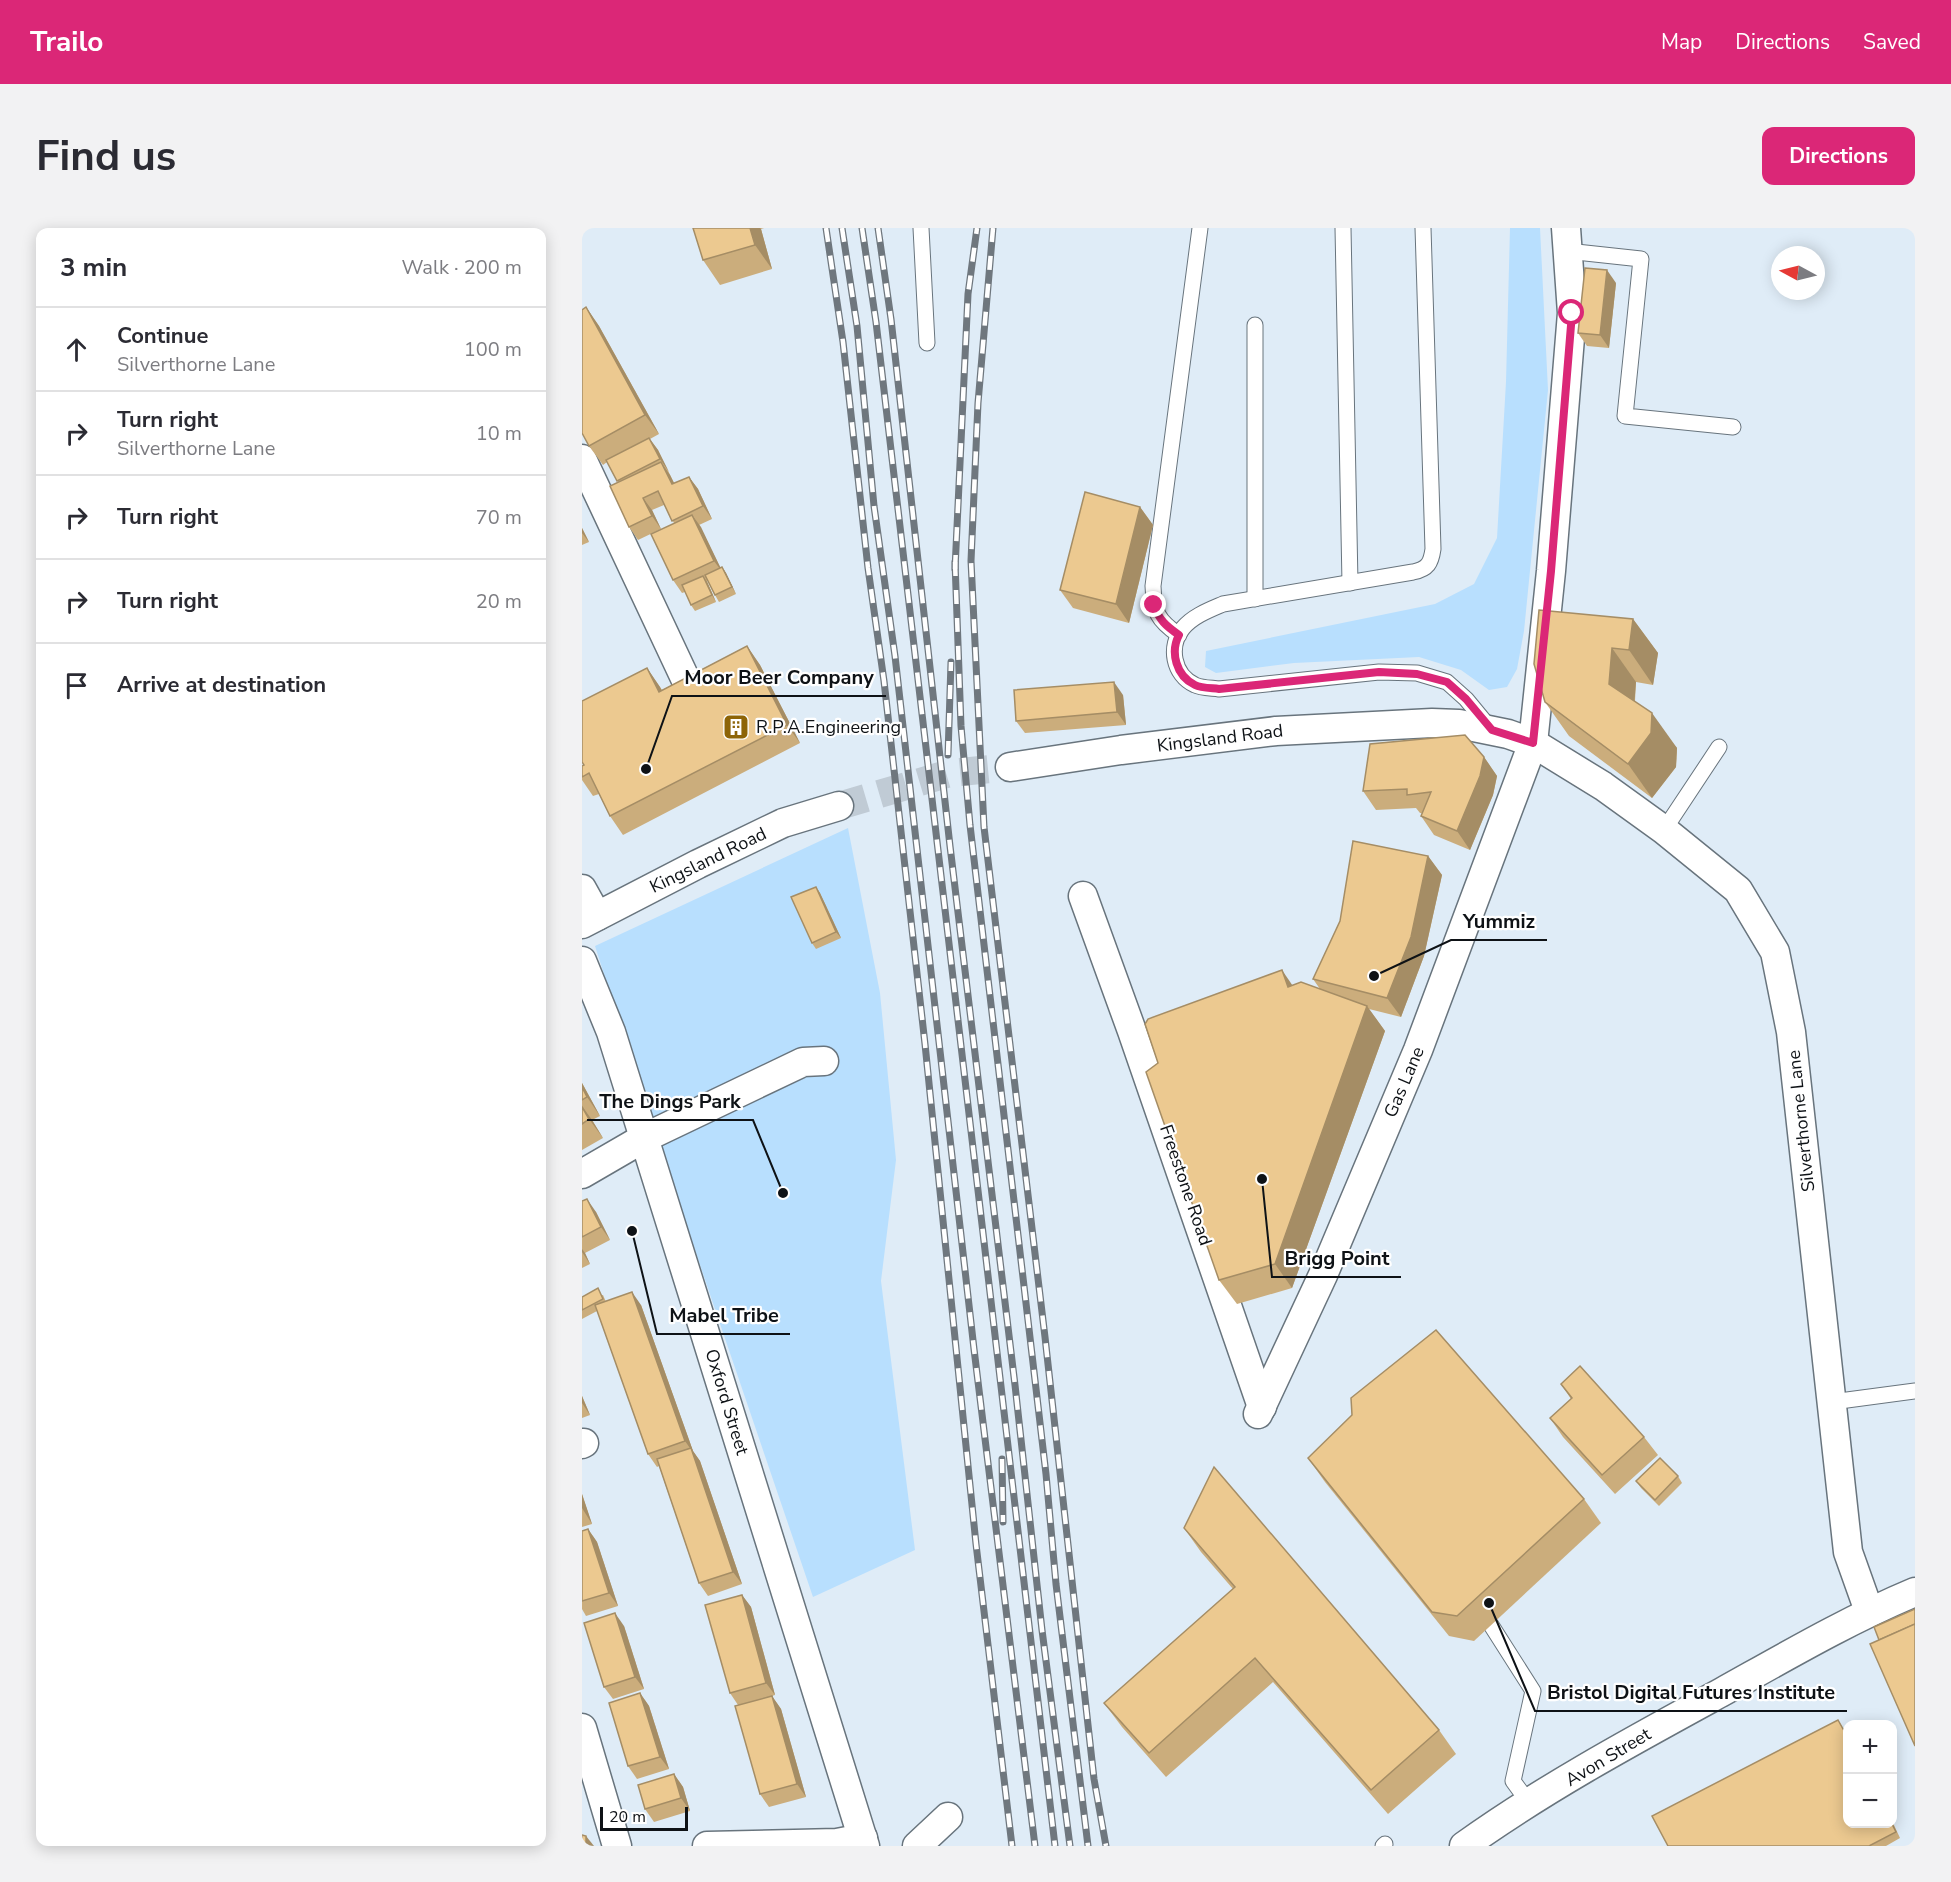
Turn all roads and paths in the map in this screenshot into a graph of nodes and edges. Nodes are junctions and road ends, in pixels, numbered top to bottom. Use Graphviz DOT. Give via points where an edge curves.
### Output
graph roads {
  1 [pos="921,228"];
  2 [pos="1200,228"];
  3 [pos="1343,228"];
  4 [pos="1423,228"];
  5 [pos="1567,240"];
  6 [pos="1255,326"];
  7 [pos="927,343"];
  8 [pos="1733,427"];
  9 [pos="582,459"];
  10 [pos="1350,583"];
  11 [pos="1255,599"];
  12 [pos="1179,635"];
  13 [pos="692,693"];
  14 [pos="1432,723"];
  15 [pos="1492,730"];
  16 [pos="1533,743"];
  17 [pos="1719,747"];
  18 [pos="1010,767"];
  19 [pos="839,806"];
  20 [pos="1664,830"];
  21 [pos="582,890"];
  22 [pos="1083,896"];
  23 [pos="589,920"];
  24 [pos="582,961"];
  25 [pos="824,1061"];
  26 [pos="644,1138"];
  27 [pos="582,1174"];
  28 [pos="1915,1390"];
  29 [pos="1832,1402"];
  30 [pos="1260,1411"];
  31 [pos="1915,1592"];
  32 [pos="1869,1611"];
  33 [pos="1491,1625"];
  34 [pos="582,1728"];
  35 [pos="1529,1803"];
  36 [pos="948,1817"];
  37 [pos="864,1842"];
  38 [pos="921,1845"];
  39 [pos="617,1846"];
  40 [pos="708,1846"];
  41 [pos="1464,1846"];
  1 -- 7 [label="lane"];
  2 -- 12 [label="lane" via="1153,586 1158,617"];
  3 -- 10 [label="lane"];
  4 -- 10 [label="lane" via="1431,562 1424,570"];
  5 -- 8 [label="lane" via="1641,259 1625,416"];
  5 -- 16 [label="street" via="1572,313"];
  6 -- 11 [label="lane"];
  9 -- 13 [label="street"];
  10 -- 11 [label="lane"];
  11 -- 12 [label="lane" via="1223,604 1197,615"];
  12 -- 15 [label="lane" via="1174,644 1175,660 1182,674 1195,685 1219,689 1379,672 1417,674 1447,682"];
  14 -- 15 [label="street, Silverthorne Lane"];
  14 -- 18 [label="street, Kingsland Road" via="1276,731"];
  15 -- 16 [label="street, Silverthorne Lane"];
  16 -- 20 [label="street, Silverthorne Lane"];
  16 -- 30 [label="street, Gas Lane" via="1418,1050 1323,1275"];
  17 -- 20 [label="lane"];
  19 -- 23 [label="street, Kingsland Road" via="783,823"];
  20 -- 29 [label="street, Silverthorne Lane" via="1738,890 1775,952 1791,1032"];
  21 -- 23 [label="street"];
  22 -- 30 [label="street, Freestone Road"];
  24 -- 26 [label="street, Oxford Street" via="611,1032"];
  25 -- 26 [label="street" via="803,1062"];
  26 -- 27 [label="street"];
  26 -- 37 [label="street, Oxford Street"];
  28 -- 29 [label="lane"];
  29 -- 32 [label="street, Silverthorne Lane" via="1848,1552"];
  31 -- 32 [label="street, Avon Street"];
  32 -- 35 [label="street, Avon Street" via="1641,1736"];
  33 -- 35 [label="lane" via="1533,1691 1513,1781"];
  34 -- 39 [label="street"];
  35 -- 41 [label="street, Avon Street"];
  36 -- 38 [label="street"];
  37 -- 40 [label="street"];
}
